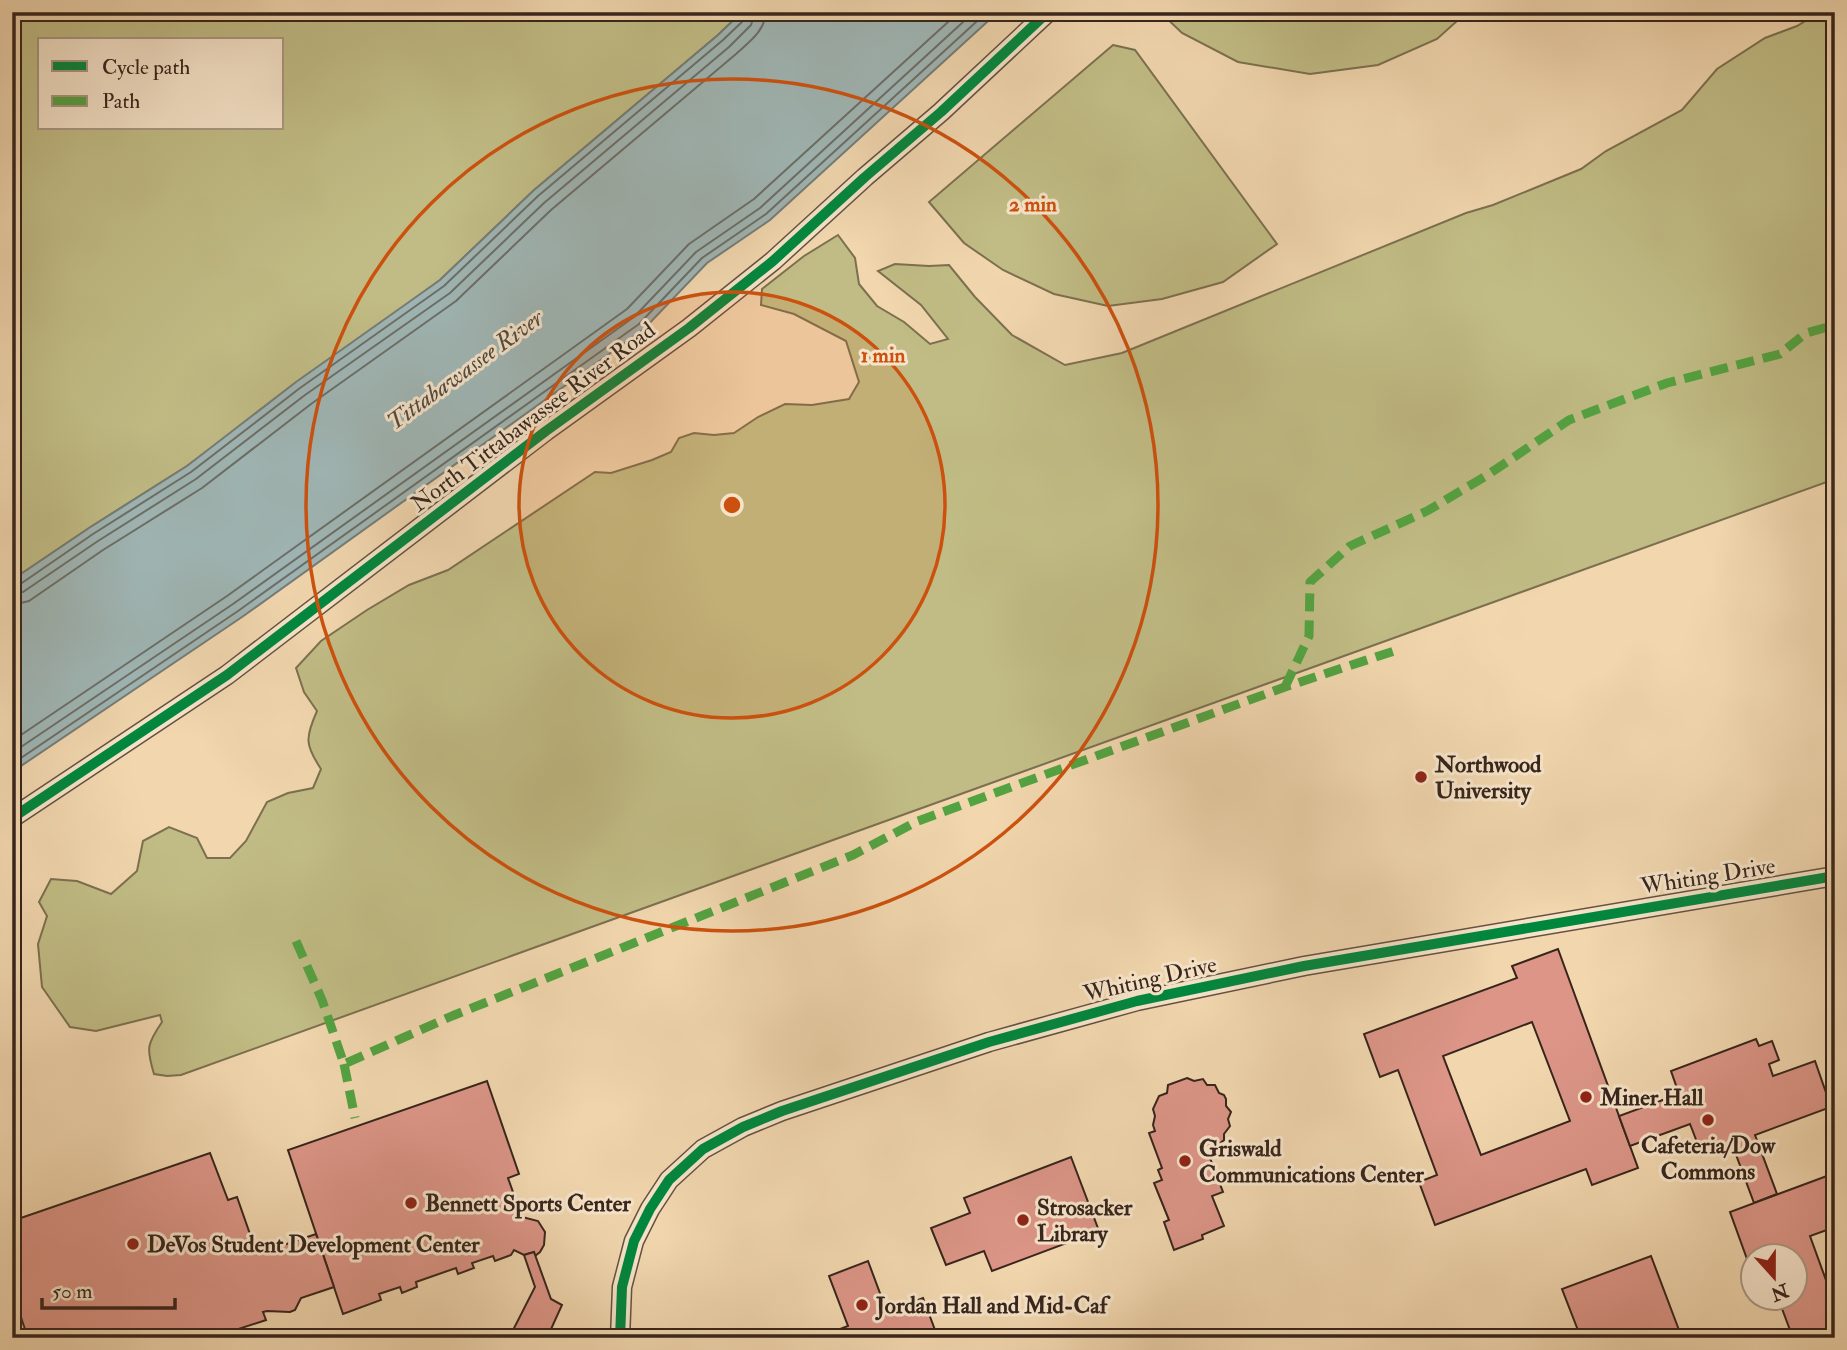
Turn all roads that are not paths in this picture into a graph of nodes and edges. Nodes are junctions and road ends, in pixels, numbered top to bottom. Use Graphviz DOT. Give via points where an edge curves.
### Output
graph roads {
  1 [pos="1048,12"];
  2 [pos="12,818"];
  3 [pos="1835,876"];
  4 [pos="621,1338"];
  1 -- 2 [label="street, North Tittabawassee River Road" via="773,261 689,328 546,431 227,675"];
  3 -- 4 [label="street, Whiting Drive" via="1304,966 1137,1001 989,1042 782,1111 703,1149 669,1180 635,1241 622,1287"];
}
